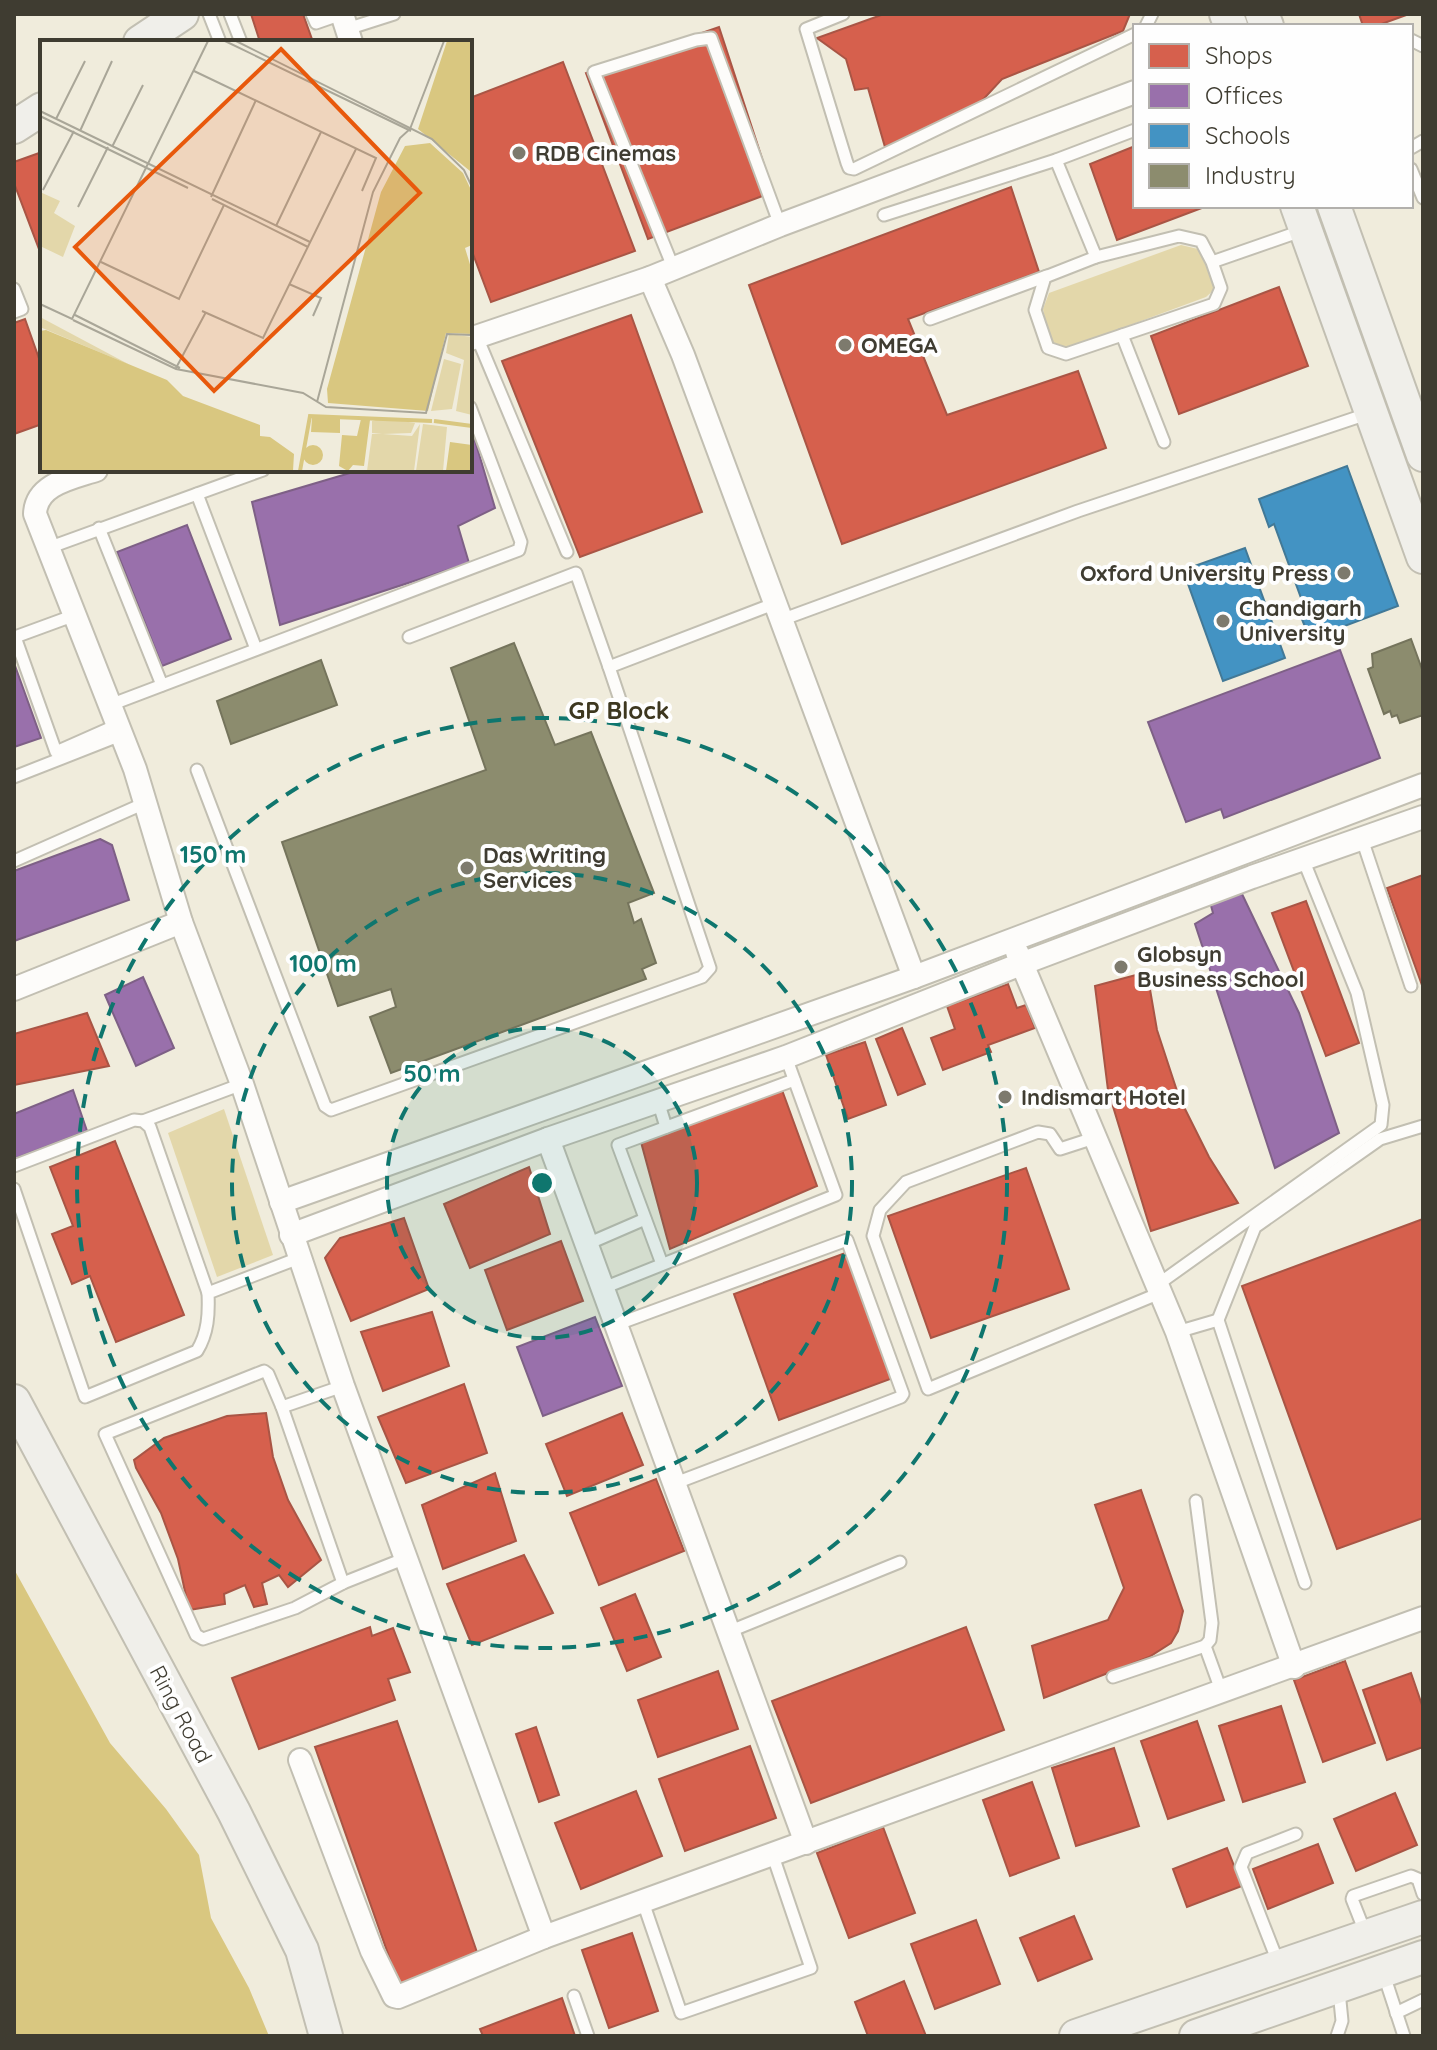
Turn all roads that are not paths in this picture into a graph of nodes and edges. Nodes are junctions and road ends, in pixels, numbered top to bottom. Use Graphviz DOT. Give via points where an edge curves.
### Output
graph roads {
  1 [pos="182,14"];
  2 [pos="209,14"];
  3 [pos="230,14"];
  4 [pos="312,14"];
  5 [pos="394,14"];
  6 [pos="843,14"];
  7 [pos="347,28"];
  8 [pos="1133,35"];
  9 [pos="145,40"];
  10 [pos="219,40"];
  11 [pos="240,40"];
  12 [pos="1133,93"];
  13 [pos="40,110"];
  14 [pos="14,127"];
  15 [pos="1133,131"];
  16 [pos="1056,160"];
  17 [pos="1413,174"];
  18 [pos="1423,198"];
  19 [pos="1335,208"];
  20 [pos="884,215"];
  21 [pos="1301,218"];
  22 [pos="780,225"];
  23 [pos="1096,257"];
  24 [pos="1212,262"];
  25 [pos="673,267"];
  26 [pos="1051,275"];
  27 [pos="650,278"];
  28 [pos="14,289"];
  29 [pos="14,312"];
  30 [pos="930,319"];
  31 [pos="1122,335"];
  32 [pos="473,338"];
  33 [pos="1388,410"];
  34 [pos="472,412"];
  35 [pos="1164,442"];
  36 [pos="1423,455"];
  37 [pos="90,472"];
  38 [pos="258,472"];
  39 [pos="197,494"];
  40 [pos="99,528"];
  41 [pos="48,548"];
  42 [pos="567,552"];
  43 [pos="1423,557"];
  44 [pos="778,612"];
  45 [pos="75,615"];
  46 [pos="14,637"];
  47 [pos="409,637"];
  48 [pos="256,649"];
  49 [pos="609,667"];
  50 [pos="162,685"];
  51 [pos="116,722"];
  52 [pos="56,752"];
  53 [pos="197,770"];
  54 [pos="14,771"];
  55 [pos="14,777"];
  56 [pos="1423,785"];
  57 [pos="145,803"];
  58 [pos="1423,817"];
  59 [pos="1362,839"];
  60 [pos="1303,859"];
  61 [pos="14,861"];
  62 [pos="181,922"];
  63 [pos="1013,941"];
  64 [pos="1021,964"];
  65 [pos="914,977"];
  66 [pos="1411,986"];
  67 [pos="14,989"];
  68 [pos="786,1057"];
  69 [pos="794,1080"];
  70 [pos="242,1084"];
  71 [pos="658,1101"];
  72 [pos="143,1121"];
  73 [pos="1423,1126"];
  74 [pos="666,1127"];
  75 [pos="1094,1138"];
  76 [pos="548,1139"];
  77 [pos="14,1166"];
  78 [pos="14,1189"];
  79 [pos="281,1202"];
  80 [pos="645,1219"];
  81 [pos="291,1235"];
  82 [pos="585,1245"];
  83 [pos="299,1258"];
  84 [pos="662,1264"];
  85 [pos="601,1289"];
  86 [pos="1158,1289"];
  87 [pos="208,1293"];
  88 [pos="1218,1320"];
  89 [pos="614,1325"];
  90 [pos="1177,1332"];
  91 [pos="343,1386"];
  92 [pos="14,1401"];
  93 [pos="282,1407"];
  94 [pos="672,1484"];
  95 [pos="1196,1501"];
  96 [pos="406,1558"];
  97 [pos="900,1562"];
  98 [pos="343,1583"];
  99 [pos="1305,1583"];
  100 [pos="1423,1618"];
  101 [pos="727,1632"];
  102 [pos="1205,1646"];
  103 [pos="1294,1667"];
  104 [pos="1113,1677"];
  105 [pos="1222,1693"];
  106 [pos="300,1760"];
  107 [pos="1296,1834"];
  108 [pos="806,1843"];
  109 [pos="773,1856"];
  110 [pos="1423,1894"];
  111 [pos="643,1902"];
  112 [pos="1423,1917"];
  113 [pos="1367,1936"];
  114 [pos="544,1937"];
  115 [pos="1423,1957"];
  116 [pos="1280,1966"];
  117 [pos="1383,1971"];
  118 [pos="1339,1987"];
  119 [pos="574,1996"];
  120 [pos="1423,2000"];
  121 [pos="1396,2013"];
  122 [pos="326,2036"];
  123 [pos="588,2036"];
  124 [pos="1076,2036"];
  125 [pos="1196,2036"];
  126 [pos="1337,2036"];
  127 [pos="1404,2036"];
  1 -- 9 [label="street"];
  2 -- 10 [label="lane"];
  3 -- 11 [label="lane"];
  4 -- 7 [label="lane" via="316,23"];
  5 -- 7 [label="lane"];
  6 -- 8 [label="lane" via="806,29 847,163 854,169"];
  12 -- 22 [label="street"];
  13 -- 14 [label="street"];
  15 -- 16 [label="lane"];
  16 -- 20 [label="lane"];
  16 -- 23 [label="lane"];
  17 -- 18 [label="lane"];
  19 -- 33 [label="street"];
  21 -- 24 [label="lane"];
  21 -- 33 [label="street"];
  22 -- 25 [label="street"];
  22 -- 25 [label="lane" via="711,38 594,72"];
  23 -- 24 [label="lane" via="1179,236 1201,241"];
  23 -- 26 [label="lane"];
  24 -- 31 [label="lane" via="1221,288 1214,304"];
  25 -- 27 [label="street"];
  26 -- 30 [label="lane"];
  26 -- 31 [label="lane" via="1045,277 1035,310 1048,348 1066,354"];
  27 -- 32 [label="street"];
  27 -- 44 [label="street"];
  28 -- 29 [label="lane" via="22,309"];
  31 -- 35 [label="lane"];
  32 -- 42 [label="lane"];
  33 -- 36 [label="street"];
  33 -- 43 [label="street"];
  33 -- 44 [label="lane"];
  34 -- 48 [label="lane" via="521,542 519,550"];
  37 -- 41 [label="street" via="54,485 35,504"];
  38 -- 39 [label="lane"];
  39 -- 40 [label="lane"];
  39 -- 48 [label="lane"];
  40 -- 41 [label="lane"];
  40 -- 50 [label="lane"];
  41 -- 45 [label="street"];
  44 -- 49 [label="lane"];
  44 -- 65 [label="street"];
  45 -- 46 [label="lane"];
  45 -- 51 [label="street"];
  46 -- 52 [label="lane"];
  47 -- 49 [label="lane" via="576,573"];
  48 -- 50 [label="lane"];
  49 -- 53 [label="lane" via="710,968 702,977 331,1110 325,1106"];
  50 -- 51 [label="lane"];
  51 -- 52 [label="lane"];
  51 -- 55 [label="lane"];
  51 -- 57 [label="street"];
  52 -- 54 [label="lane"];
  56 -- 63 [label="street"];
  57 -- 61 [label="lane"];
  57 -- 62 [label="street"];
  58 -- 59 [label="street"];
  59 -- 60 [label="street"];
  59 -- 66 [label="lane"];
  60 -- 64 [label="street"];
  60 -- 86 [label="lane" via="1357,993 1383,1105 1381,1125"];
  62 -- 67 [label="street"];
  62 -- 70 [label="street"];
  63 -- 64 [label="street"];
  63 -- 65 [label="street"];
  64 -- 68 [label="street"];
  64 -- 75 [label="street"];
  65 -- 79 [label="street"];
  68 -- 69 [label="lane"];
  68 -- 71 [label="street"];
  69 -- 74 [label="lane"];
  69 -- 84 [label="lane" via="836,1195"];
  70 -- 72 [label="lane"];
  70 -- 79 [label="street"];
  71 -- 74 [label="lane"];
  71 -- 76 [label="street"];
  72 -- 77 [label="lane"];
  72 -- 87 [label="lane" via="150,1127"];
  73 -- 88 [label="lane" via="1380,1139 1255,1227"];
  74 -- 80 [label="lane" via="618,1145"];
  75 -- 86 [label="street"];
  75 -- 86 [label="lane" via="1060,1149 1050,1134 1038,1132 906,1182 880,1210 873,1236 928,1389"];
  76 -- 81 [label="street"];
  76 -- 82 [label="street"];
  78 -- 87 [label="lane" via="85,1397 197,1351 209,1316"];
  79 -- 81 [label="street"];
  80 -- 82 [label="lane"];
  80 -- 84 [label="lane"];
  81 -- 83 [label="street"];
  82 -- 85 [label="street"];
  83 -- 87 [label="lane"];
  83 -- 91 [label="street"];
  84 -- 85 [label="lane"];
  85 -- 89 [label="street"];
  86 -- 90 [label="street"];
  88 -- 90 [label="lane"];
  88 -- 99 [label="lane"];
  89 -- 94 [label="street"];
  89 -- 94 [label="lane" via="847,1240 901,1397"];
  90 -- 103 [label="street"];
  91 -- 93 [label="lane"];
  91 -- 96 [label="street"];
  92 -- 122 [label="street, Ring Road" via="302,1950"];
  93 -- 98 [label="lane"];
  93 -- 98 [label="lane" via="264,1371 105,1434 199,1639 295,1608"];
  94 -- 101 [label="street"];
  95 -- 102 [label="lane" via="1212,1623"];
  96 -- 98 [label="lane"];
  96 -- 114 [label="street"];
  97 -- 101 [label="lane"];
  100 -- 103 [label="street"];
  101 -- 108 [label="street"];
  102 -- 104 [label="lane"];
  102 -- 105 [label="lane"];
  103 -- 105 [label="street"];
  105 -- 108 [label="street"];
  106 -- 114 [label="street" via="372,1951 395,1997"];
  107 -- 116 [label="lane" via="1247,1853 1241,1867"];
  108 -- 109 [label="street"];
  109 -- 111 [label="street"];
  109 -- 111 [label="lane" via="811,1968 681,2013"];
  110 -- 113 [label="lane" via="1418,1879 1411,1876 1353,1896"];
  111 -- 114 [label="street"];
  112 -- 113 [label="street"];
  113 -- 116 [label="street"];
  115 -- 117 [label="street"];
  116 -- 124 [label="street"];
  117 -- 118 [label="street"];
  117 -- 121 [label="lane"];
  118 -- 125 [label="street"];
  118 -- 126 [label="lane" via="1342,2021"];
  119 -- 123 [label="lane"];
  120 -- 121 [label="lane"];
  121 -- 127 [label="lane"];
}
